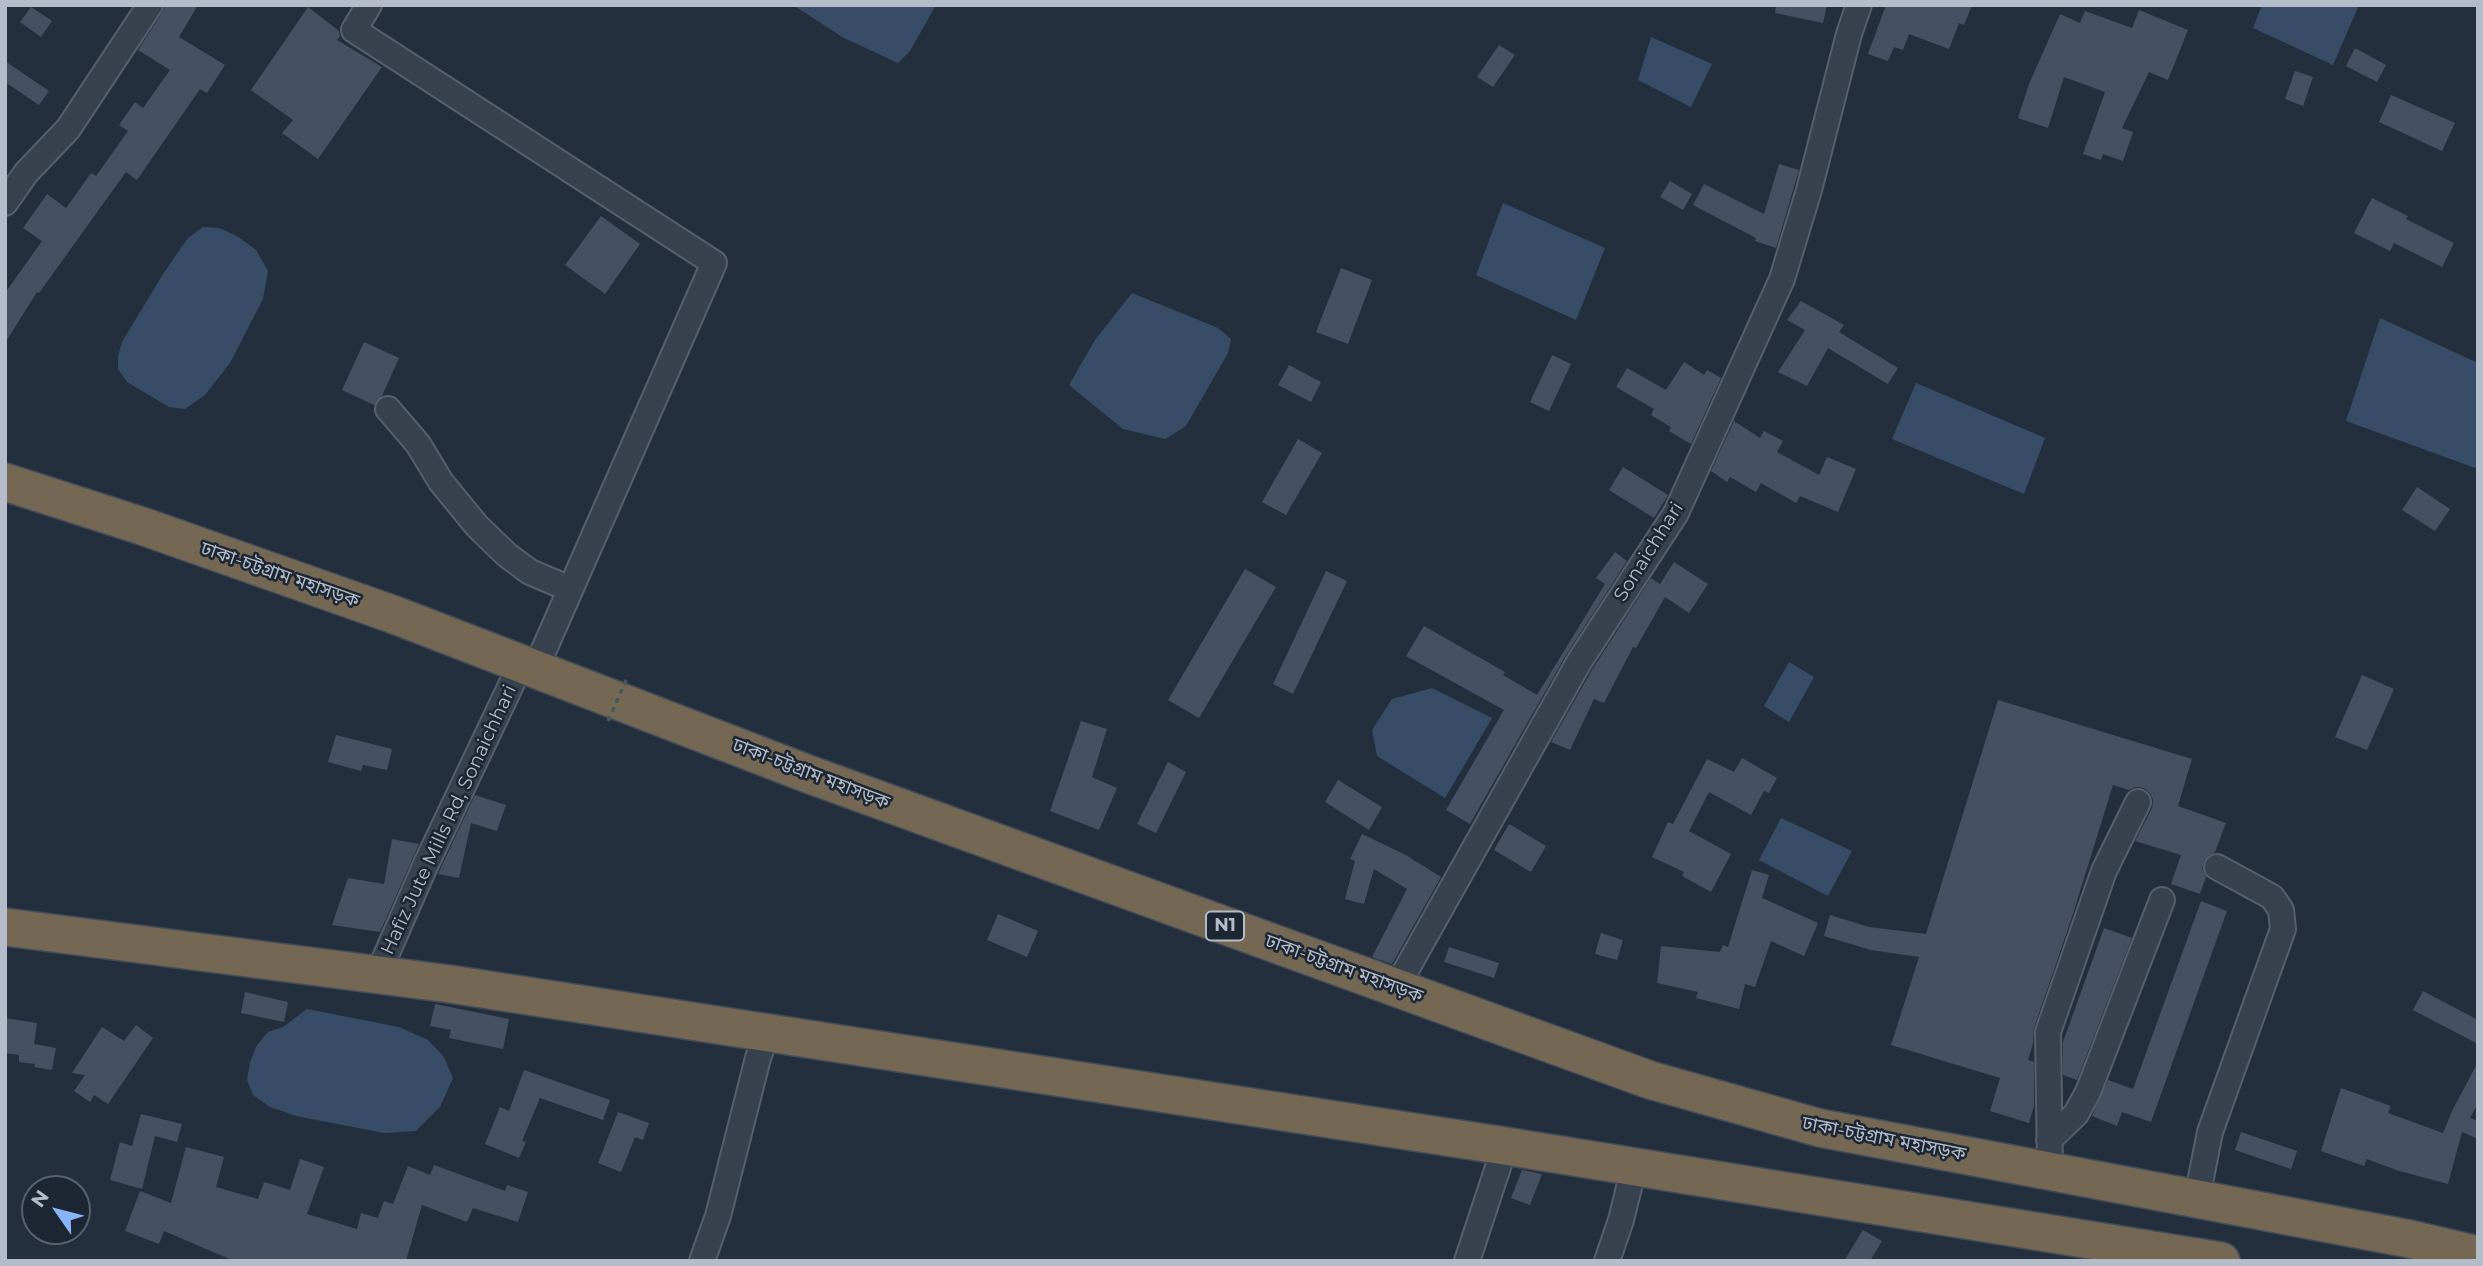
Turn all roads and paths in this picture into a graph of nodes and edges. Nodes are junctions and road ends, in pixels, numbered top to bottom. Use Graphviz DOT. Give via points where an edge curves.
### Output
graph roads {
  1 [pos="150,5"];
  2 [pos="369,5"];
  3 [pos="1859,5"];
  4 [pos="5,203"];
  5 [pos="388,409"];
  6 [pos="5,482"];
  7 [pos="570,589"];
  8 [pos="528,667"];
  9 [pos="628,676"];
  10 [pos="608,721"];
  11 [pos="2138,802"];
  12 [pos="2217,867"];
  13 [pos="2162,900"];
  14 [pos="5,927"];
  15 [pos="377,976"];
  16 [pos="1396,988"];
  17 [pos="767,1034"];
  18 [pos="1505,1146"];
  19 [pos="2050,1155"];
  20 [pos="1634,1167"];
  21 [pos="2197,1198"];
  22 [pos="2362,1246"];
  23 [pos="2478,1255"];
  24 [pos="702,1261"];
  25 [pos="1466,1261"];
  26 [pos="1607,1261"];
  27 [pos="2221,1261"];
  1 -- 4 [label="street" via="68,129"];
  2 -- 7 [label="street, Hafiz Jute Mills Rd, Sonaichhari" via="354,30 714,264"];
  3 -- 16 [label="street, Sonaichhari" via="1782,279 1676,513 1579,662"];
  5 -- 7 [label="street" via="477,526 530,572"];
  6 -- 8 [label="highway, ঢাকা-চট্টগ্রাম মহাসড়ক / N1" via="392,614"];
  7 -- 8 [label="street, Hafiz Jute Mills Rd, Sonaichhari"];
  8 -- 15 [label="street, Hafiz Jute Mills Rd, Sonaichhari" via="426,864"];
  8 -- 16 [label="highway, ঢাকা-চট্টগ্রাম মহাসড়ক / N1"];
  9 -- 10 [label="path, bridge"];
  11 -- 19 [label="street" via="2104,872 2048,1032"];
  12 -- 21 [label="street" via="2272,897 2281,910 2283,929 2210,1132"];
  13 -- 19 [label="street" via="2088,1092"];
  14 -- 15 [label="highway"];
  15 -- 17 [label="highway"];
  16 -- 19 [label="highway, ঢাকা-চট্টগ্রাম মহাসড়ক / N1" via="1650,1080 1820,1128"];
  17 -- 18 [label="highway"];
  17 -- 24 [label="street"];
  18 -- 20 [label="highway"];
  18 -- 25 [label="street"];
  19 -- 21 [label="highway, ঢাকা-চট্টগ্রাম মহাসড়ক / N1"];
  20 -- 26 [label="street"];
  20 -- 27 [label="highway"];
  21 -- 22 [label="highway, ঢাকা-চট্টগ্রাম মহাসড়ক / N1"];
  22 -- 23 [label="highway, ঢাকা-চট্টগ্রাম মহাসড়ক / N1"];
}
